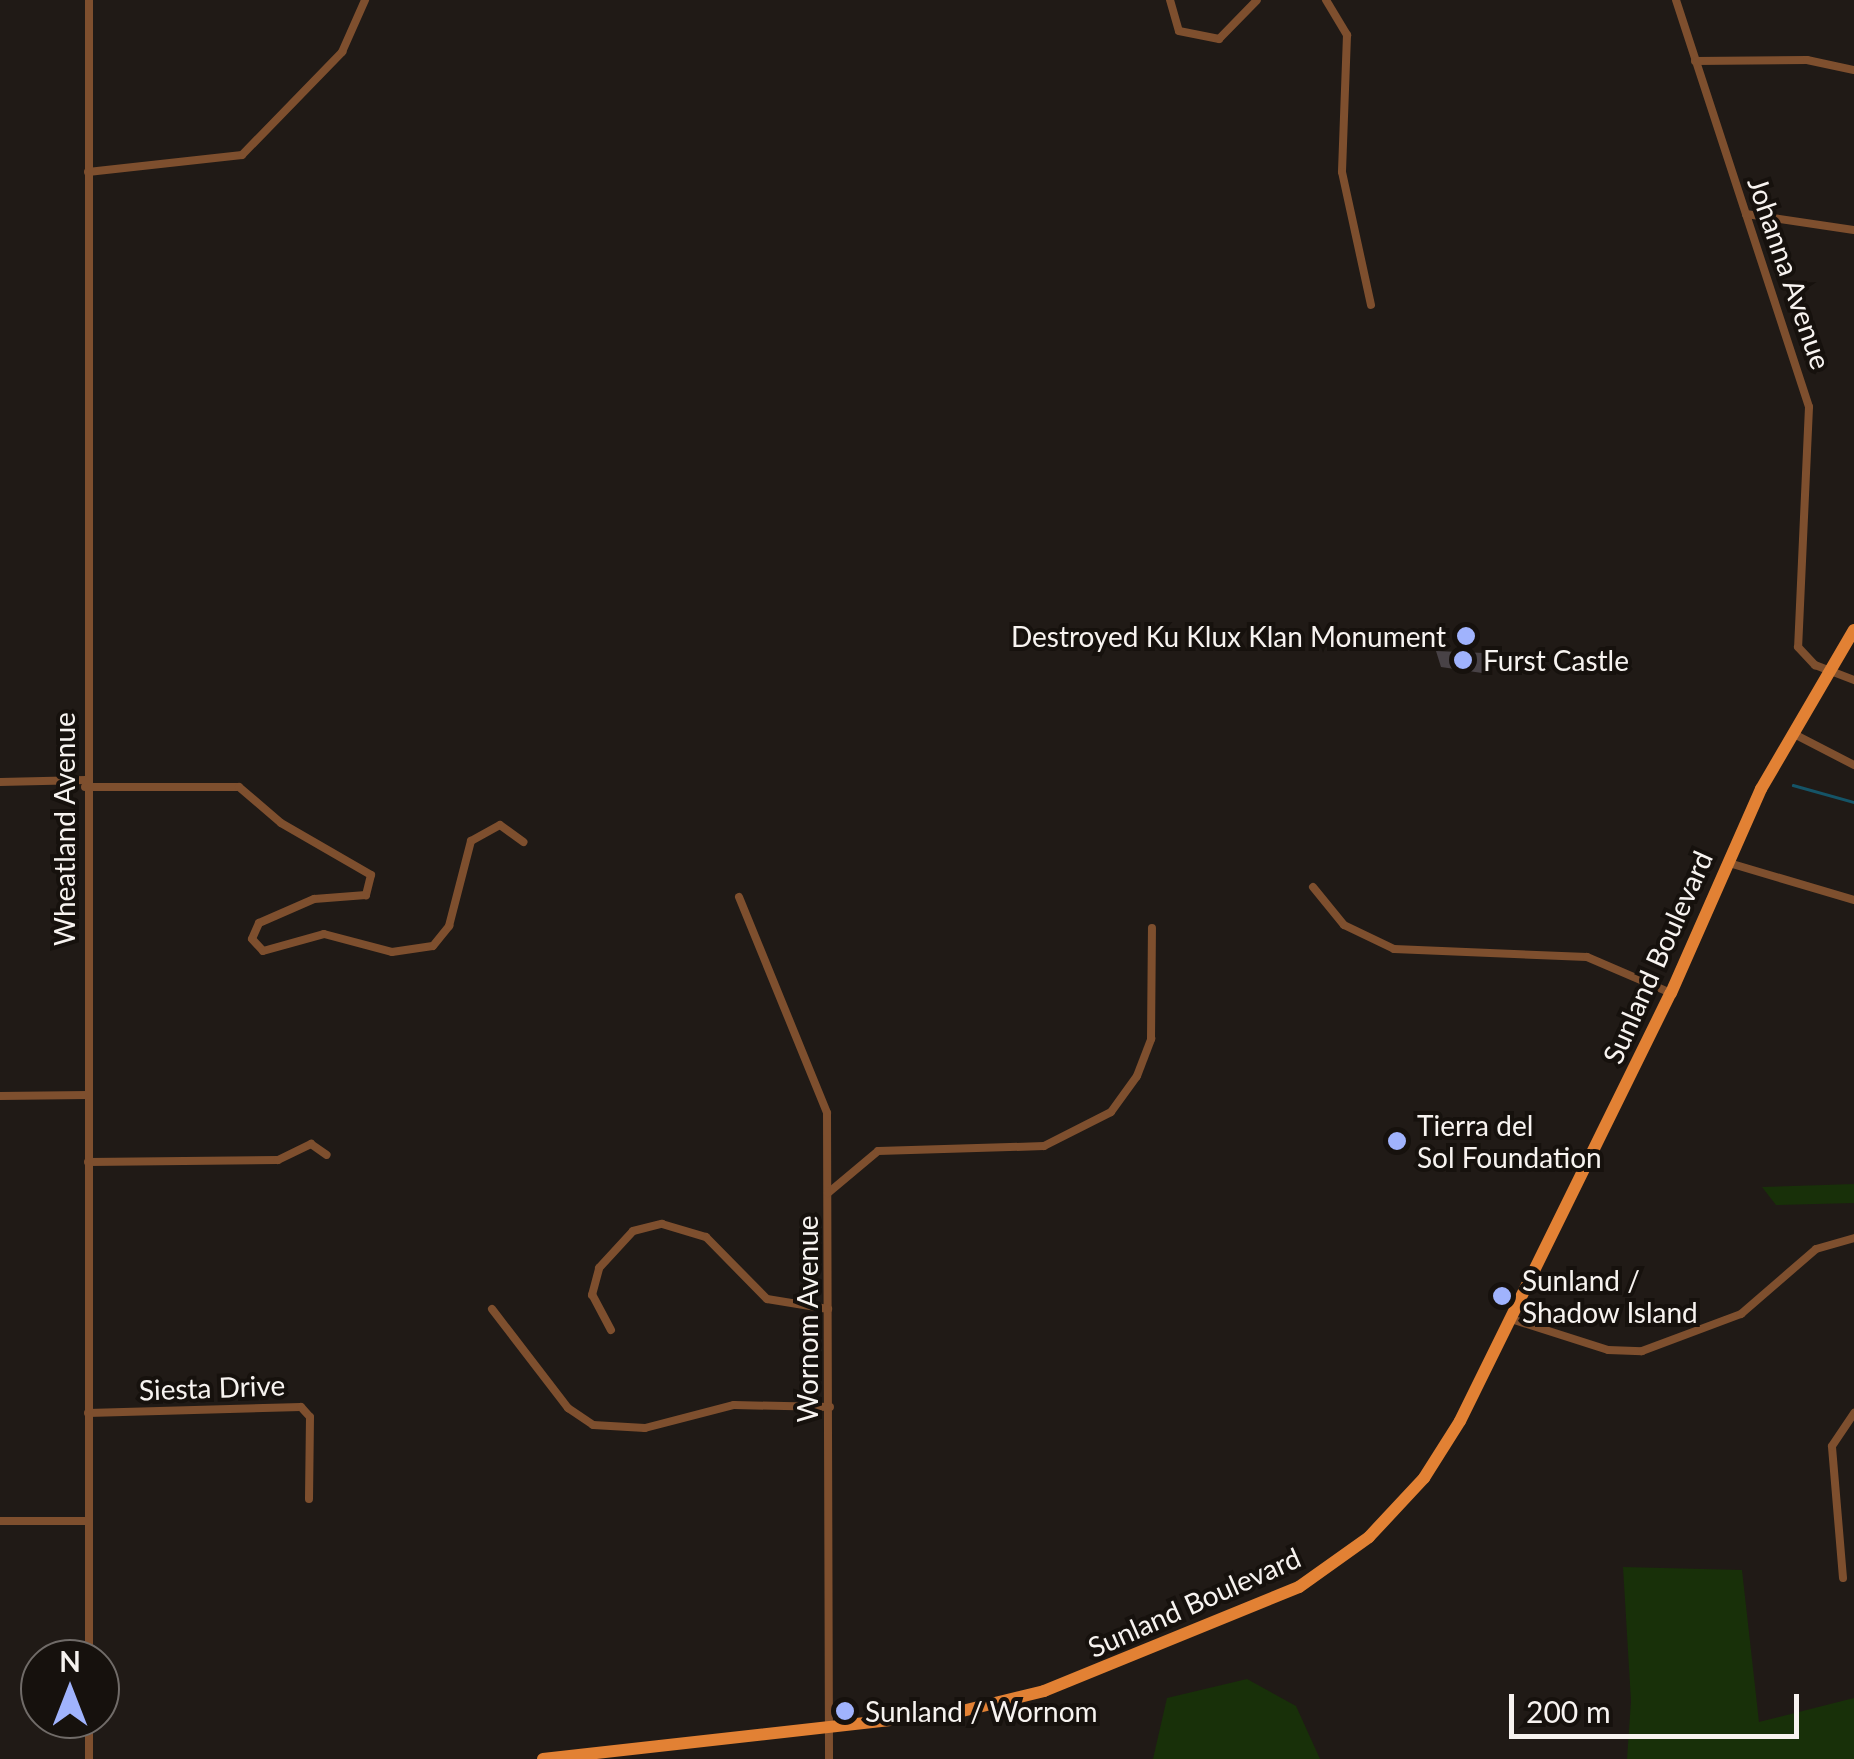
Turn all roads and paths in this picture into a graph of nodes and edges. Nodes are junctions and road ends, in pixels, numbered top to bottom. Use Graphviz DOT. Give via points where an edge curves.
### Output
graph roads {
  1 [pos="89,0"];
  2 [pos="365,0"];
  3 [pos="1170,0"];
  4 [pos="1257,0"];
  5 [pos="1326,0"];
  6 [pos="1676,0"];
  7 [pos="1694,61"];
  8 [pos="1854,70"];
  9 [pos="88,172"];
  10 [pos="1746,214"];
  11 [pos="1854,230"];
  12 [pos="1372,306"];
  13 [pos="1854,630"];
  14 [pos="1829,673"];
  15 [pos="1854,680"];
  16 [pos="1794,734"];
  17 [pos="1854,764"];
  18 [pos="0,782"];
  19 [pos="86,783"];
  20 [pos="522,842"];
  21 [pos="1727,862"];
  22 [pos="1313,887"];
  23 [pos="739,897"];
  24 [pos="1854,900"];
  25 [pos="1152,928"];
  26 [pos="1671,993"];
  27 [pos="88,1095"];
  28 [pos="0,1096"];
  29 [pos="327,1155"];
  30 [pos="88,1162"];
  31 [pos="828,1193"];
  32 [pos="1854,1238"];
  33 [pos="828,1309"];
  34 [pos="492,1310"];
  35 [pos="1511,1319"];
  36 [pos="611,1330"];
  37 [pos="830,1406"];
  38 [pos="88,1413"];
  39 [pos="1854,1413"];
  40 [pos="309,1499"];
  41 [pos="0,1521"];
  42 [pos="87,1521"];
  43 [pos="1844,1578"];
  44 [pos="89,1639"];
  45 [pos="829,1728"];
  46 [pos="568,1758"];
  47 [pos="543,1759"];
  48 [pos="829,1759"];
  1 -- 9 [label="street, Wheatland Avenue"];
  2 -- 9 [label="street" via="342,52 242,155"];
  3 -- 4 [label="street" via="1178,31 1219,39"];
  5 -- 12 [label="street" via="1347,35 1342,172"];
  6 -- 7 [label="street, Johanna Avenue"];
  7 -- 8 [label="street" via="1807,60"];
  7 -- 10 [label="street, Johanna Avenue"];
  9 -- 19 [label="street, Wheatland Avenue"];
  10 -- 11 [label="street"];
  10 -- 14 [label="street, Johanna Avenue" via="1810,408 1796,638 1802,654"];
  13 -- 14 [label="main road, Sunland Boulevard"];
  14 -- 15 [label="street"];
  14 -- 16 [label="main road, Sunland Boulevard"];
  16 -- 17 [label="street"];
  16 -- 21 [label="main road, Sunland Boulevard"];
  18 -- 19 [label="street"];
  19 -- 20 [label="street" via="239,787 282,823 371,875 366,894 314,899 259,923 252,939 263,951 324,934 392,952 433,946 449,926 471,841 500,825"];
  19 -- 27 [label="street, Wheatland Avenue"];
  21 -- 24 [label="street"];
  21 -- 26 [label="main road, Sunland Boulevard"];
  22 -- 26 [label="street" via="1344,925 1394,949 1587,958"];
  23 -- 31 [label="street, Wornom Avenue" via="827,1113"];
  25 -- 31 [label="street" via="1151,1038 1137,1076 1111,1112 1044,1146 878,1151"];
  26 -- 35 [label="main road, Sunland Boulevard"];
  27 -- 28 [label="street"];
  27 -- 30 [label="street, Wheatland Avenue"];
  29 -- 30 [label="street" via="311,1144 278,1160"];
  30 -- 38 [label="street, Wheatland Avenue"];
  31 -- 33 [label="street, Wornom Avenue"];
  32 -- 35 [label="street" via="1806,1256 1740,1314 1642,1351 1608,1350"];
  33 -- 36 [label="street" via="768,1299 706,1237 662,1224 634,1230 598,1268 592,1295"];
  33 -- 37 [label="street, Wornom Avenue"];
  34 -- 37 [label="street" via="568,1408 593,1425 644,1428 734,1406"];
  35 -- 45 [label="main road, Sunland Boulevard" via="1424,1478 1369,1537 1299,1587 1044,1691 954,1713"];
  37 -- 45 [label="street, Wornom Avenue"];
  38 -- 40 [label="street, Siesta Drive" via="301,1407 310,1417"];
  38 -- 42 [label="street, Wheatland Avenue"];
  39 -- 43 [label="street" via="1832,1446"];
  41 -- 42 [label="street"];
  42 -- 44 [label="street, Wheatland Avenue"];
  45 -- 46 [label="main road, Sunland Boulevard"];
  45 -- 48 [label="street, Wornom Avenue"];
  46 -- 47 [label="main road, Sunland Boulevard"];
}
